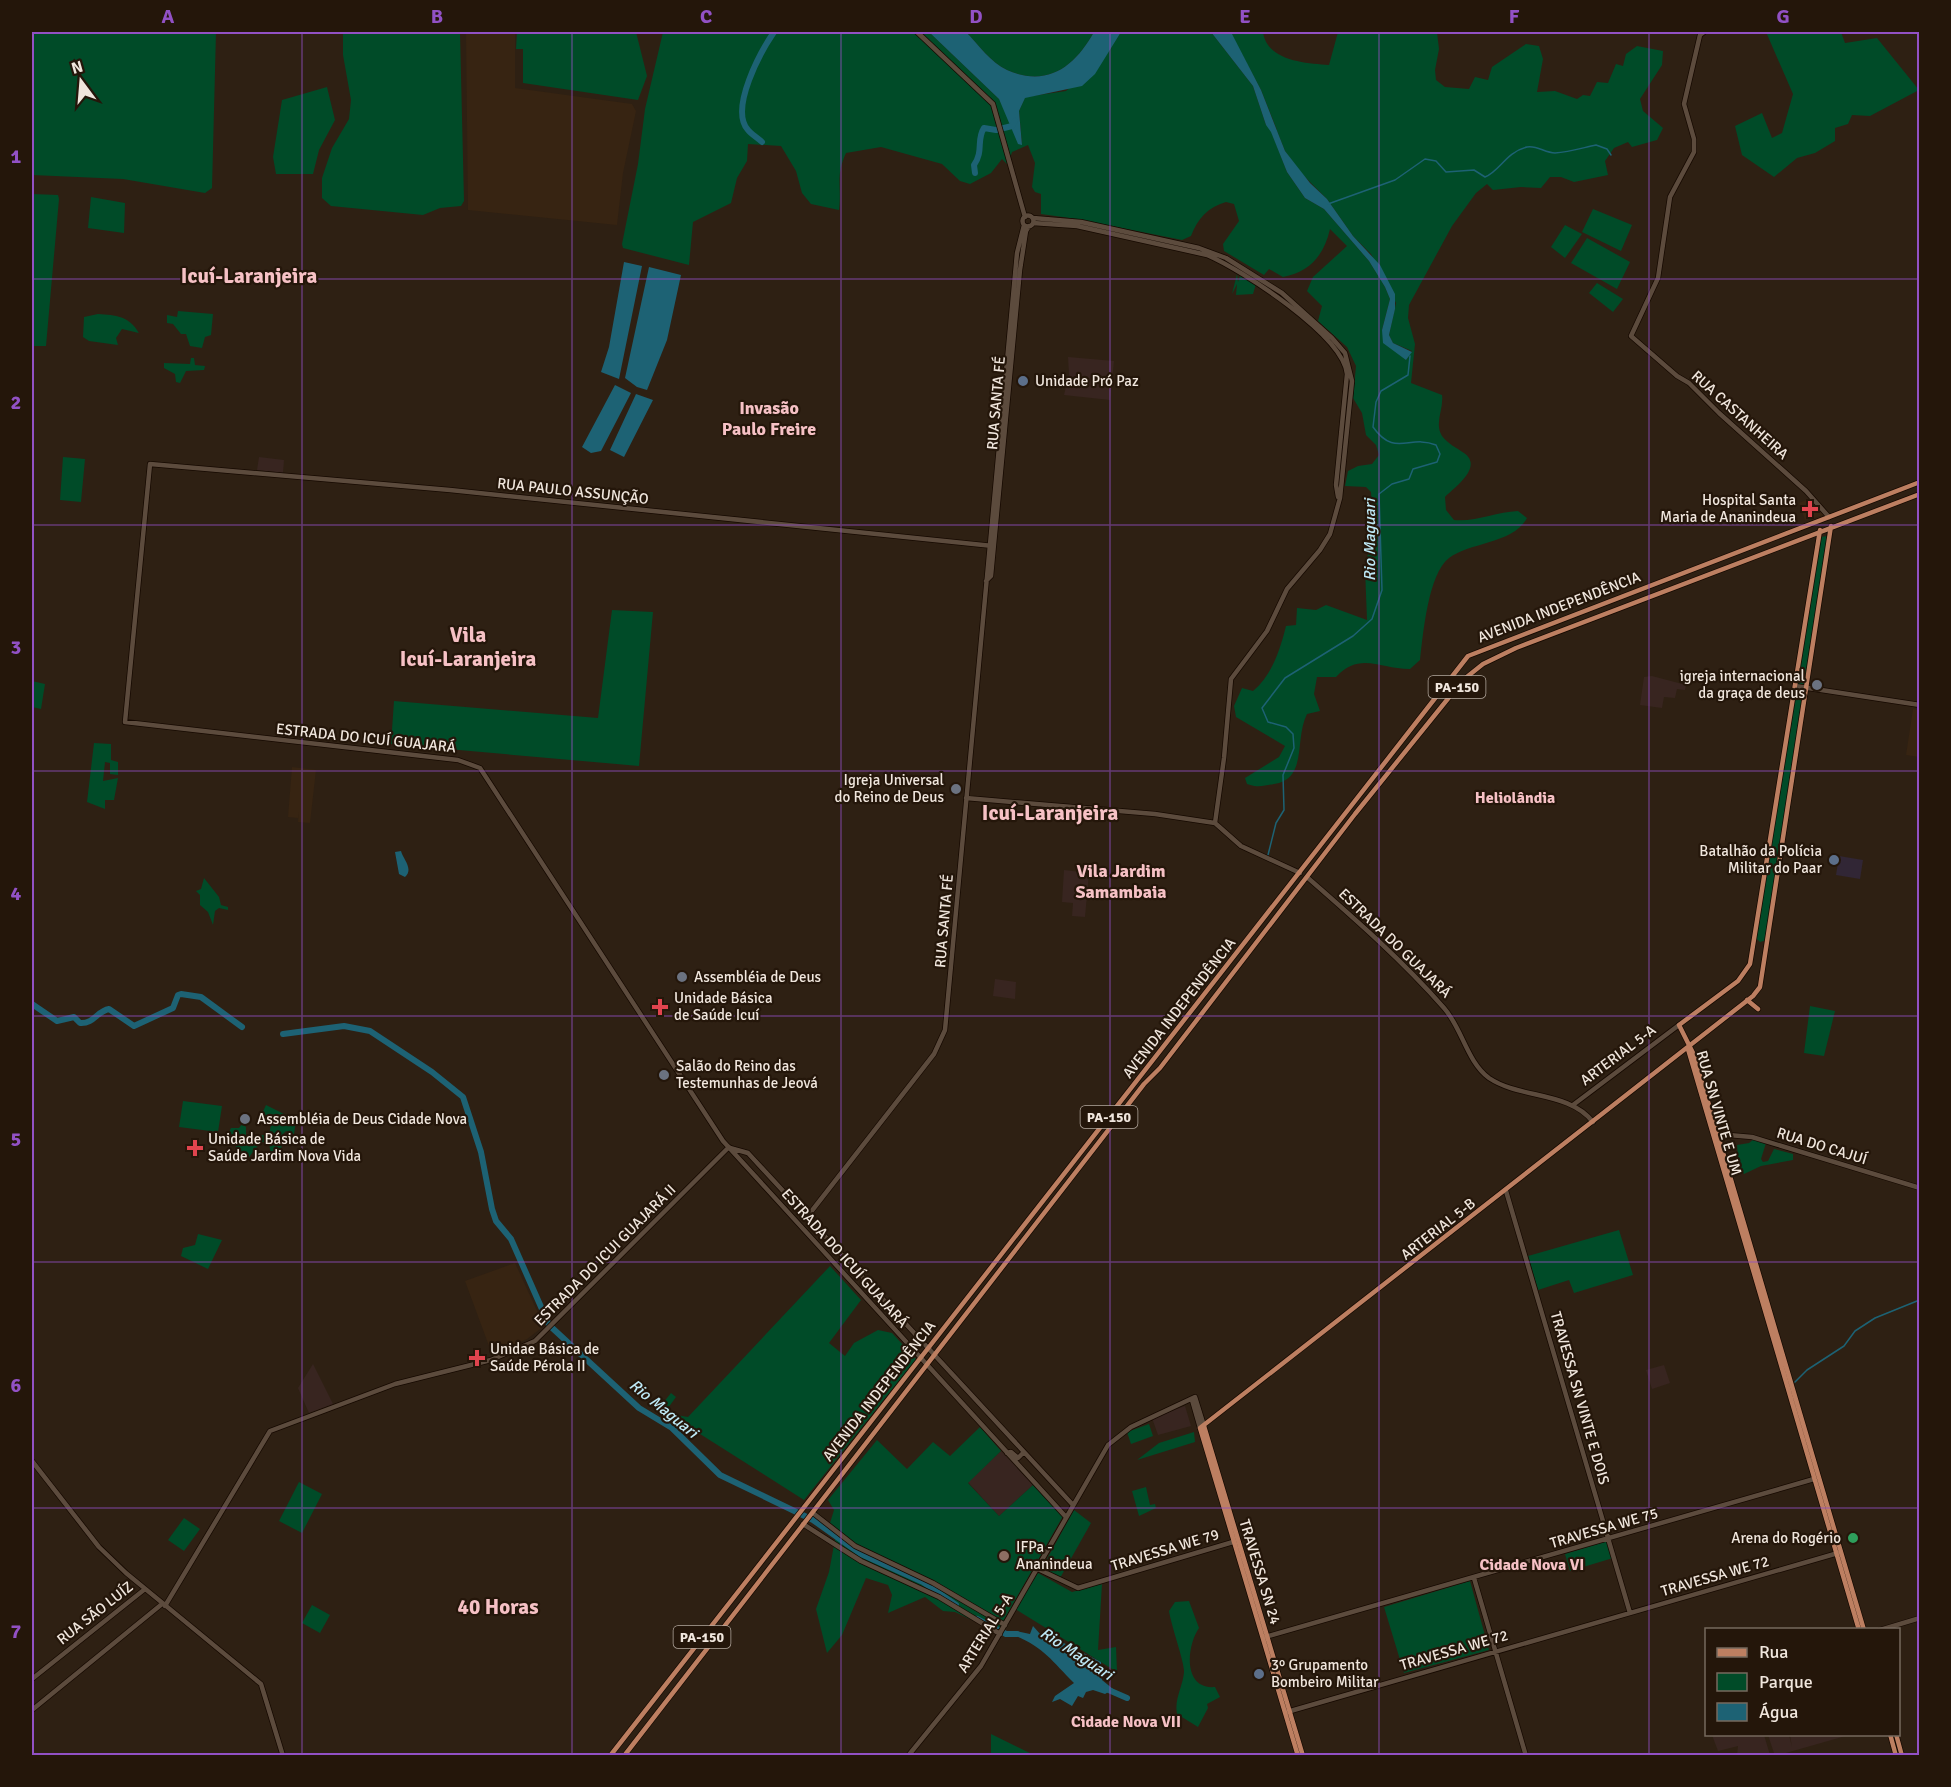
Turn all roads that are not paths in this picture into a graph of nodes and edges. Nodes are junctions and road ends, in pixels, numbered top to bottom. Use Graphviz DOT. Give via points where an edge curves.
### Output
graph roads {
  1 [pos="917,32"];
  2 [pos="1704,32"];
  3 [pos="1030,223"];
  4 [pos="150,464"];
  5 [pos="1920,482"];
  6 [pos="1920,494"];
  7 [pos="1860,505"];
  8 [pos="1861,515"];
  9 [pos="1829,517"];
  10 [pos="1831,526"];
  11 [pos="1820,530"];
  12 [pos="1830,537"];
  13 [pos="1818,539"];
  14 [pos="991,546"];
  15 [pos="1512,639"];
  16 [pos="1516,648"];
  17 [pos="1795,686"];
  18 [pos="1808,688"];
  19 [pos="1920,705"];
  20 [pos="1366,788"];
  21 [pos="1373,792"];
  22 [pos="966,798"];
  23 [pos="1215,823"];
  24 [pos="1300,873"];
  25 [pos="1308,878"];
  26 [pos="1233,959"];
  27 [pos="1240,964"];
  28 [pos="1747,1000"];
  29 [pos="1758,1009"];
  30 [pos="1679,1025"];
  31 [pos="1688,1046"];
  32 [pos="1705,1101"];
  33 [pos="1573,1105"];
  34 [pos="1593,1122"];
  35 [pos="1717,1134"];
  36 [pos="729,1147"];
  37 [pos="744,1151"];
  38 [pos="737,1156"];
  39 [pos="1920,1188"];
  40 [pos="1506,1191"];
  41 [pos="1734,1198"];
  42 [pos="807,1217"];
  43 [pos="972,1292"];
  44 [pos="979,1298"];
  45 [pos="1776,1343"];
  46 [pos="928,1348"];
  47 [pos="935,1356"];
  48 [pos="920,1359"];
  49 [pos="927,1367"];
  50 [pos="947,1369"];
  51 [pos="938,1378"];
  52 [pos="1193,1398"];
  53 [pos="876,1415"];
  54 [pos="881,1425"];
  55 [pos="1202,1427"];
  56 [pos="1024,1452"];
  57 [pos="1007,1453"];
  58 [pos="32,1461"];
  59 [pos="1814,1479"];
  60 [pos="1073,1505"];
  61 [pos="813,1513"];
  62 [pos="1066,1517"];
  63 [pos="804,1523"];
  64 [pos="1609,1539"];
  65 [pos="1233,1542"];
  66 [pos="1838,1553"];
  67 [pos="1038,1569"];
  68 [pos="1474,1578"];
  69 [pos="145,1589"];
  70 [pos="164,1605"];
  71 [pos="1630,1613"];
  72 [pos="1858,1617"];
  73 [pos="1920,1618"];
  74 [pos="1004,1627"];
  75 [pos="1859,1628"];
  76 [pos="1864,1628"];
  77 [pos="1884,1628"];
  78 [pos="1000,1634"];
  79 [pos="1265,1637"];
  80 [pos="1495,1652"];
  81 [pos="32,1679"];
  82 [pos="32,1710"];
  83 [pos="1287,1712"];
  84 [pos="1891,1736"];
  85 [pos="1897,1736"];
  86 [pos="283,1755"];
  87 [pos="610,1755"];
  88 [pos="624,1755"];
  89 [pos="908,1755"];
  90 [pos="1298,1755"];
  91 [pos="1303,1755"];
  92 [pos="1526,1755"];
  93 [pos="1896,1755"];
  94 [pos="1902,1755"];
  1 -- 3 [label="street, RUA SANTA FÉ" via="993,104"];
  2 -- 9 [label="street, RUA CASTANHEIRA" via="1700,35 1684,105 1694,139 1693,156 1670,197 1656,285 1631,336 1689,383"];
  3 -- 14 [label="street, RUA SANTA FÉ" via="1017,253"];
  3 -- 23 [label="street" via="1077,226 1207,255 1259,281 1338,351 1344,361 1347,374 1336,485 1338,507 1326,543 1287,589 1267,632 1231,679"];
  4 -- 14 [label="street, RUA PAULO ASSUNÇÃO" via="440,489"];
  4 -- 36 [label="street, ESTRADA DO ICUÍ GUAJARÁ" via="125,722 458,760 480,768"];
  5 -- 7 [label="main road, AVENIDA INDEPENDÊNCIA / PA-150"];
  6 -- 8 [label="main road, AVENIDA INDEPENDÊNCIA / PA-150"];
  7 -- 8 [label="main road"];
  7 -- 9 [label="main road, AVENIDA INDEPENDÊNCIA / PA-150"];
  8 -- 10 [label="main road, AVENIDA INDEPENDÊNCIA / PA-150"];
  9 -- 15 [label="main road, AVENIDA INDEPENDÊNCIA / PA-150"];
  10 -- 11 [label="main road, AVENIDA INDEPENDÊNCIA / PA-150"];
  10 -- 12 [label="main road"];
  11 -- 13 [label="main road"];
  11 -- 16 [label="main road, AVENIDA INDEPENDÊNCIA / PA-150"];
  12 -- 13 [label="main road"];
  12 -- 18 [label="main road"];
  13 -- 17 [label="main road"];
  14 -- 22 [label="street, RUA SANTA FÉ"];
  15 -- 16 [label="main road"];
  15 -- 20 [label="main road, AVENIDA INDEPENDÊNCIA / PA-150" via="1468,656"];
  16 -- 21 [label="main road, AVENIDA INDEPENDÊNCIA / PA-150" via="1483,664 1463,680"];
  17 -- 18 [label="street"];
  17 -- 30 [label="main road" via="1750,964 1738,981"];
  18 -- 19 [label="street"];
  18 -- 28 [label="main road" via="1760,987"];
  20 -- 21 [label="main road"];
  20 -- 24 [label="main road, AVENIDA INDEPENDÊNCIA / PA-150"];
  21 -- 25 [label="main road, AVENIDA INDEPENDÊNCIA / PA-150"];
  22 -- 23 [label="street"];
  22 -- 42 [label="street, RUA SANTA FÉ" via="954,960 943,1036 915,1080"];
  23 -- 24 [label="street" via="1241,846"];
  24 -- 26 [label="main road, AVENIDA INDEPENDÊNCIA / PA-150"];
  25 -- 27 [label="main road, AVENIDA INDEPENDÊNCIA / PA-150"];
  25 -- 33 [label="street, ESTRADA DO GUAJARÁ" via="1344,908 1446,1010 1486,1075 1529,1094"];
  26 -- 27 [label="main road"];
  26 -- 43 [label="main road, AVENIDA INDEPENDÊNCIA / PA-150"];
  27 -- 44 [label="main road, AVENIDA INDEPENDÊNCIA / PA-150"];
  28 -- 29 [label="main road"];
  28 -- 31 [label="main road, ARTERIAL 5-B"];
  30 -- 31 [label="main road, RUA SN VINTE E UM"];
  30 -- 33 [label="street, ARTERIAL 5-A"];
  31 -- 32 [label="main road, RUA SN VINTE E UM"];
  31 -- 34 [label="main road, ARTERIAL 5-B"];
  32 -- 35 [label="main road, RUA SN VINTE E UM"];
  32 -- 41 [label="main road, RUA SN VINTE E UM"];
  33 -- 34 [label="street"];
  34 -- 40 [label="main road, ARTERIAL 5-B"];
  35 -- 39 [label="street, RUA DO CAJUÍ" via="1752,1137"];
  35 -- 41 [label="main road, RUA SN VINTE E UM"];
  36 -- 37 [label="street"];
  36 -- 38 [label="street, ESTRADA DO ICUÍ GUAJARÁ"];
  36 -- 70 [label="street, ESTRADA DO ICUI GUAJARÁ II" via="549,1329 528,1345 491,1360 395,1384 270,1431"];
  37 -- 38 [label="street"];
  37 -- 42 [label="street, ESTRADA DO ICUÍ GUAJARÁ"];
  38 -- 48 [label="street, ESTRADA DO ICUÍ GUAJARÁ"];
  40 -- 55 [label="main road, ARTERIAL 5-B"];
  40 -- 64 [label="street, TRAVESSA SN VINTE E DOIS"];
  41 -- 45 [label="main road, RUA SN VINTE E UM"];
  42 -- 46 [label="street, ESTRADA DO ICUÍ GUAJARÁ"];
  43 -- 44 [label="main road"];
  43 -- 46 [label="main road, AVENIDA INDEPENDÊNCIA / PA-150"];
  44 -- 47 [label="main road, AVENIDA INDEPENDÊNCIA / PA-150"];
  45 -- 59 [label="main road, RUA SN VINTE E UM"];
  45 -- 66 [label="main road, RUA SN VINTE E UM"];
  46 -- 47 [label="street, ESTRADA DO ICUÍ GUAJARÁ"];
  46 -- 48 [label="main road, AVENIDA INDEPENDÊNCIA / PA-150"];
  47 -- 49 [label="main road, AVENIDA INDEPENDÊNCIA / PA-150"];
  47 -- 50 [label="street, ESTRADA DO ICUÍ GUAJARÁ"];
  48 -- 49 [label="street, ESTRADA DO ICUÍ GUAJARÁ"];
  48 -- 53 [label="main road, AVENIDA INDEPENDÊNCIA / PA-150"];
  49 -- 51 [label="street, ESTRADA DO ICUÍ GUAJARÁ"];
  49 -- 54 [label="main road, AVENIDA INDEPENDÊNCIA / PA-150"];
  50 -- 51 [label="street"];
  50 -- 56 [label="street, ESTRADA DO ICUÍ GUAJARÁ"];
  51 -- 57 [label="street, ESTRADA DO ICUÍ GUAJARÁ"];
  52 -- 55 [label="street, TRAVESSA SN 24"];
  52 -- 60 [label="street, ARTERIAL 5-A" via="1131,1427 1108,1445"];
  53 -- 54 [label="main road" via="875,1420"];
  53 -- 87 [label="main road, AVENIDA INDEPENDÊNCIA / PA-150"];
  54 -- 61 [label="main road, AVENIDA INDEPENDÊNCIA / PA-150"];
  55 -- 65 [label="main road, TRAVESSA SN 24"];
  55 -- 79 [label="main road, TRAVESSA SN 24"];
  56 -- 57 [label="street" via="1018,1458"];
  56 -- 60 [label="street, ESTRADA DO ICUÍ GUAJARÁ"];
  57 -- 62 [label="street, ESTRADA DO ICUÍ GUAJARÁ"];
  58 -- 69 [label="street" via="99,1547"];
  59 -- 64 [label="street, TRAVESSA WE 75"];
  59 -- 66 [label="main road, RUA SN VINTE E UM"];
  60 -- 62 [label="street, ARTERIAL 5-A"];
  61 -- 63 [label="main road, AVENIDA INDEPENDÊNCIA / PA-150"];
  61 -- 74 [label="street" via="855,1546 933,1582"];
  62 -- 67 [label="street, ARTERIAL 5-A"];
  63 -- 78 [label="street" via="861,1561 939,1597"];
  63 -- 88 [label="main road, AVENIDA INDEPENDÊNCIA / PA-150"];
  64 -- 68 [label="street, TRAVESSA WE 75"];
  64 -- 71 [label="street, TRAVESSA SN VINTE E DOIS"];
  65 -- 67 [label="street, TRAVESSA WE 79" via="1078,1588"];
  65 -- 79 [label="main road, TRAVESSA SN 24"];
  66 -- 71 [label="street, TRAVESSA WE 72"];
  66 -- 72 [label="main road, RUA SN VINTE E UM"];
  67 -- 74 [label="street, ARTERIAL 5-A"];
  68 -- 79 [label="street, TRAVESSA WE 75"];
  68 -- 80 [label="street"];
  69 -- 70 [label="street"];
  69 -- 81 [label="street, RUA SÃO LUÍZ"];
  70 -- 82 [label="street, ESTRADA DO ICUI GUAJARÁ II"];
  70 -- 86 [label="street" via="261,1684"];
  71 -- 80 [label="street, TRAVESSA WE 72"];
  72 -- 75 [label="main road"];
  72 -- 76 [label="main road"];
  73 -- 77 [label="street"];
  74 -- 78 [label="street, ARTERIAL 5-A"];
  78 -- 89 [label="street, ARTERIAL 5-A" via="975,1674"];
  79 -- 83 [label="main road, TRAVESSA SN 24"];
  80 -- 83 [label="street, TRAVESSA WE 72"];
  80 -- 92 [label="street"];
  83 -- 90 [label="main road, TRAVESSA SN 24"];
  83 -- 91 [label="main road, TRAVESSA SN 24"];
  84 -- 93 [label="main road"];
  85 -- 94 [label="main road"];
}
